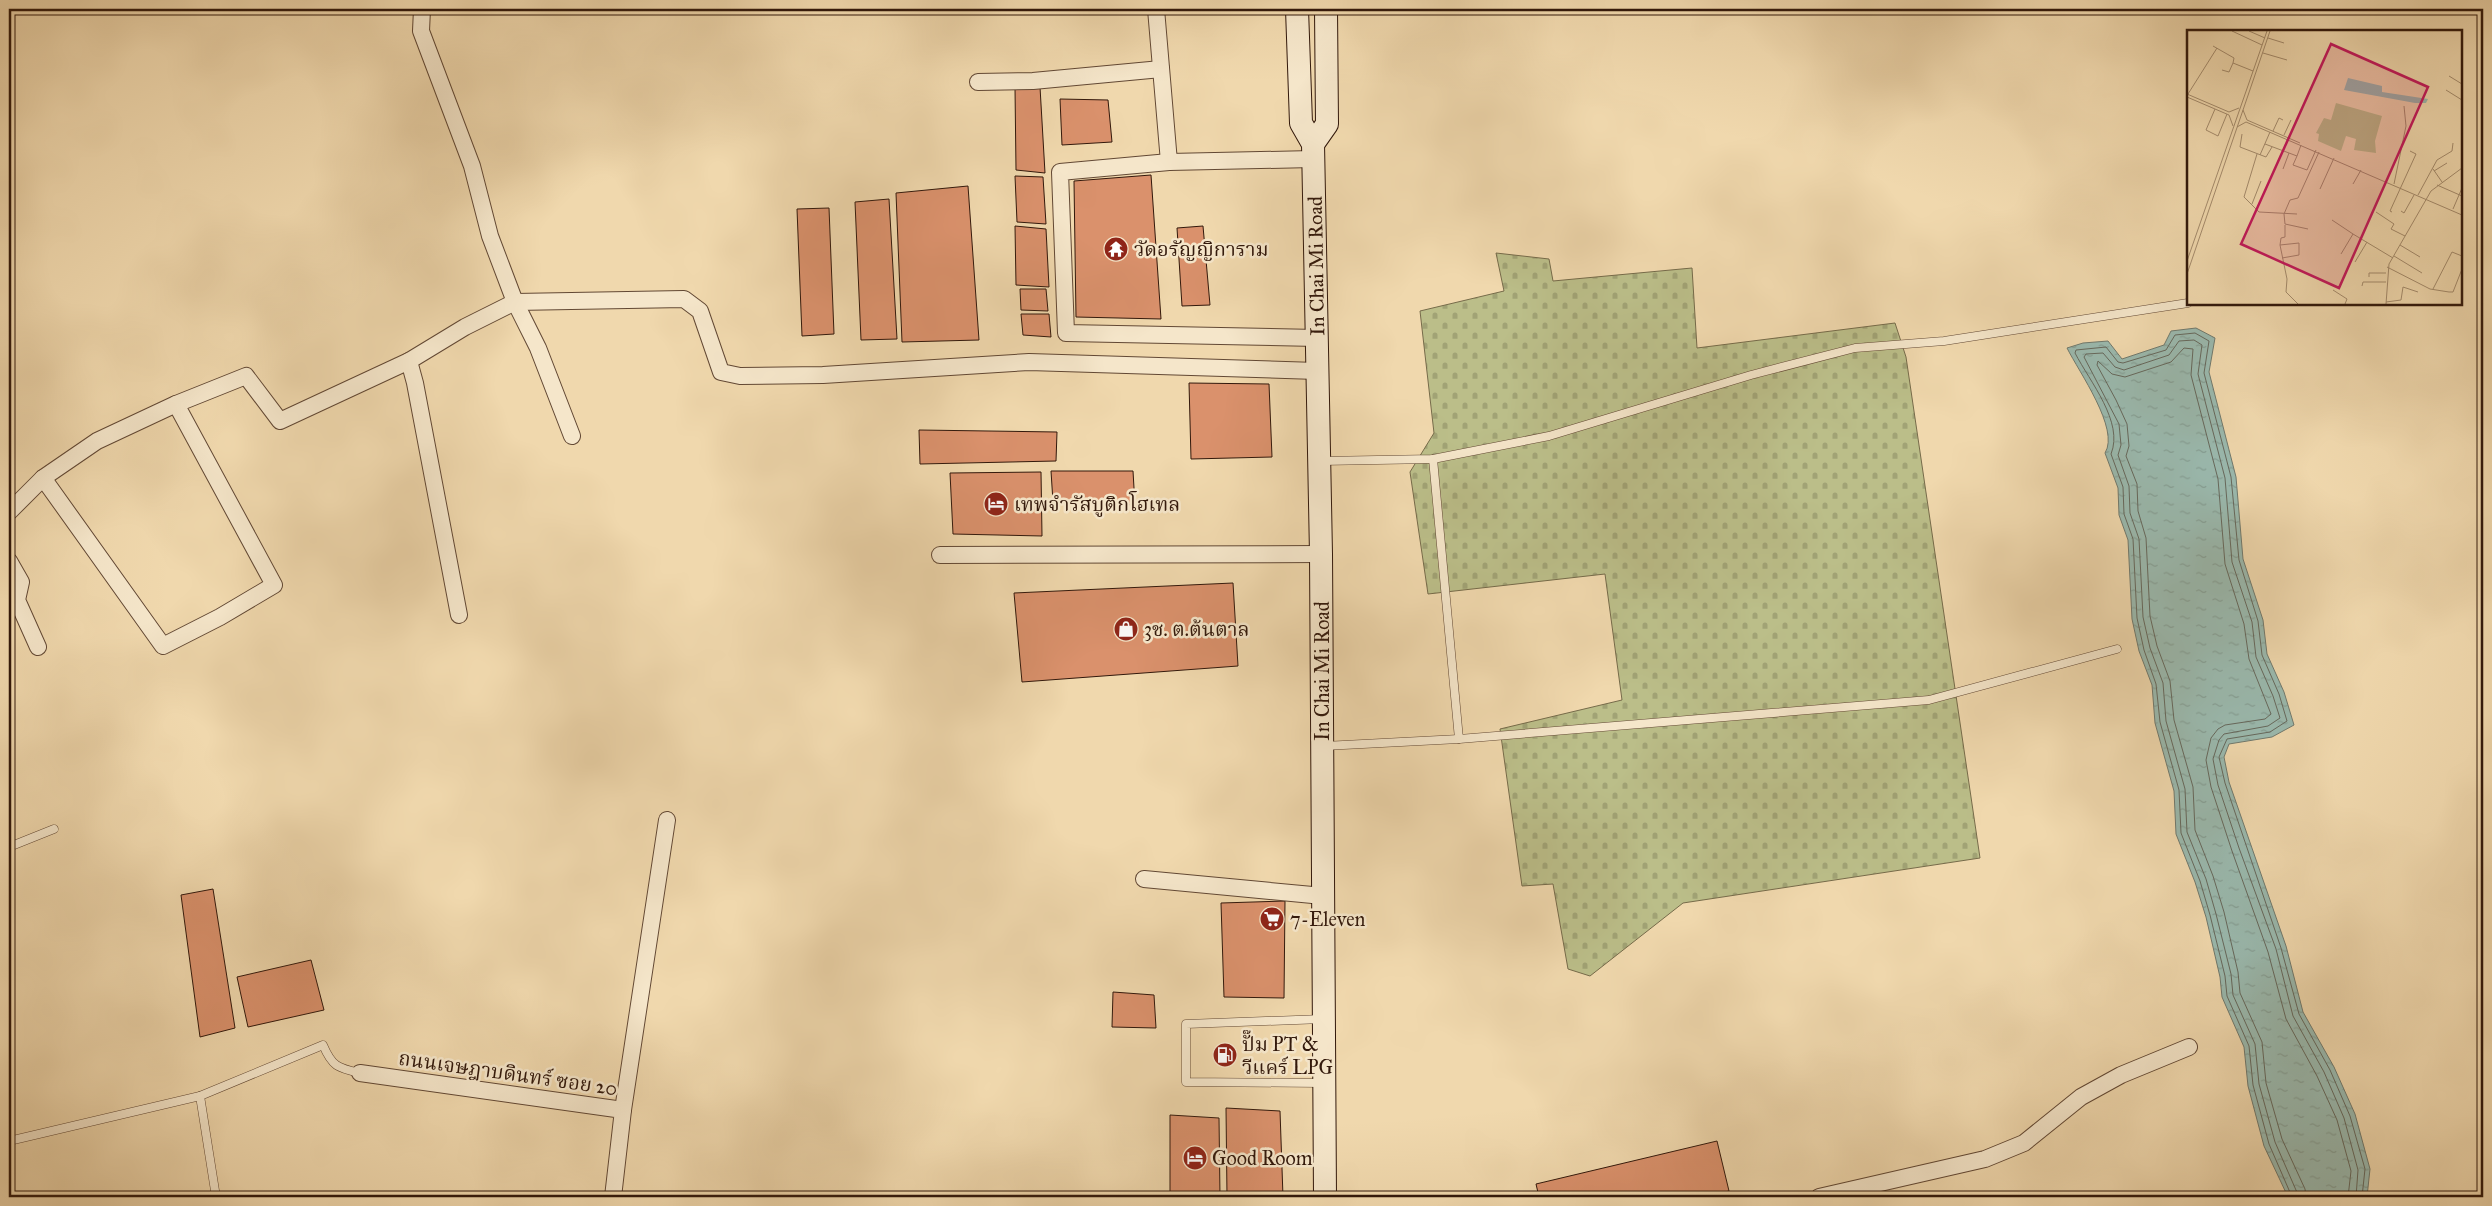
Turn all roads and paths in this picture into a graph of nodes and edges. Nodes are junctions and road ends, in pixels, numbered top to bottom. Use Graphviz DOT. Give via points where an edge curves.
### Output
graph roads {
  1 [pos="422,9"];
  2 [pos="1156,9"];
  3 [pos="1297,9"];
  4 [pos="1326,9"];
  5 [pos="1161,69"];
  6 [pos="978,82"];
  7 [pos="1313,151"];
  8 [pos="1169,162"];
  9 [pos="515,302"];
  10 [pos="2187,303"];
  11 [pos="1317,338"];
  12 [pos="409,361"];
  13 [pos="1317,371"];
  14 [pos="176,404"];
  15 [pos="572,436"];
  16 [pos="1433,459"];
  17 [pos="1319,461"];
  18 [pos="43,478"];
  19 [pos="9,512"];
  20 [pos="1321,554"];
  21 [pos="940,555"];
  22 [pos="9,561"];
  23 [pos="459,615"];
  24 [pos="38,648"];
  25 [pos="2117,649"];
  26 [pos="1459,738"];
  27 [pos="1322,746"];
  28 [pos="667,820"];
  29 [pos="54,829"];
  30 [pos="9,847"];
  31 [pos="1144,879"];
  32 [pos="1323,896"];
  33 [pos="1324,1019"];
  34 [pos="2189,1047"];
  35 [pos="360,1073"];
  36 [pos="1324,1080"];
  37 [pos="200,1096"];
  38 [pos="623,1110"];
  39 [pos="9,1141"];
  40 [pos="216,1197"];
  41 [pos="613,1197"];
  42 [pos="1325,1197"];
  43 [pos="1818,1197"];
  1 -- 9 [label="street" via="421,31 472,166 490,236"];
  2 -- 5 [label="street"];
  3 -- 7 [label="main road" via="1301,123"];
  4 -- 7 [label="main road" via="1327,124"];
  5 -- 6 [label="street" via="1033,81"];
  5 -- 8 [label="street"];
  7 -- 8 [label="street"];
  7 -- 11 [label="main road, In Chai Mi Road"];
  8 -- 11 [label="street" via="1060,172 1066,333"];
  9 -- 12 [label="street"];
  9 -- 13 [label="street" via="684,299 700,311 721,372 740,376 823,375 1028,362"];
  9 -- 15 [label="street" via="538,348"];
  10 -- 16 [label="lane" via="1944,340 1854,348 1751,375 1549,436"];
  11 -- 13 [label="main road, In Chai Mi Road"];
  12 -- 14 [label="street" via="280,421 246,376"];
  12 -- 23 [label="street"];
  13 -- 17 [label="main road, In Chai Mi Road"];
  14 -- 18 [label="street" via="97,441"];
  14 -- 18 [label="street" via="274,585 220,617 163,646"];
  16 -- 17 [label="lane"];
  16 -- 26 [label="lane"];
  17 -- 20 [label="main road, In Chai Mi Road"];
  18 -- 19 [label="street"];
  20 -- 21 [label="street"];
  20 -- 27 [label="main road, In Chai Mi Road"];
  22 -- 24 [label="street" via="21,582 16,600"];
  25 -- 26 [label="lane" via="1929,700"];
  26 -- 27 [label="lane"];
  27 -- 32 [label="main road, In Chai Mi Road"];
  28 -- 38 [label="street"];
  29 -- 30 [label="lane"];
  31 -- 32 [label="street"];
  32 -- 33 [label="main road, In Chai Mi Road"];
  33 -- 36 [label="main road, In Chai Mi Road"];
  33 -- 36 [label="lane" via="1186,1024 1186,1082"];
  34 -- 43 [label="street" via="2121,1075 2081,1097 2024,1143 1985,1159"];
  35 -- 37 [label="lane" via="340,1068 330,1060 323,1045"];
  35 -- 38 [label="street, ถนนเจษฎาบดินทร์ ซอย 20"];
  36 -- 42 [label="main road, In Chai Mi Road"];
  37 -- 39 [label="lane"];
  37 -- 40 [label="lane"];
  38 -- 41 [label="street, ถนนเจษฎาบดินทร์ ซอย 20"];
}
